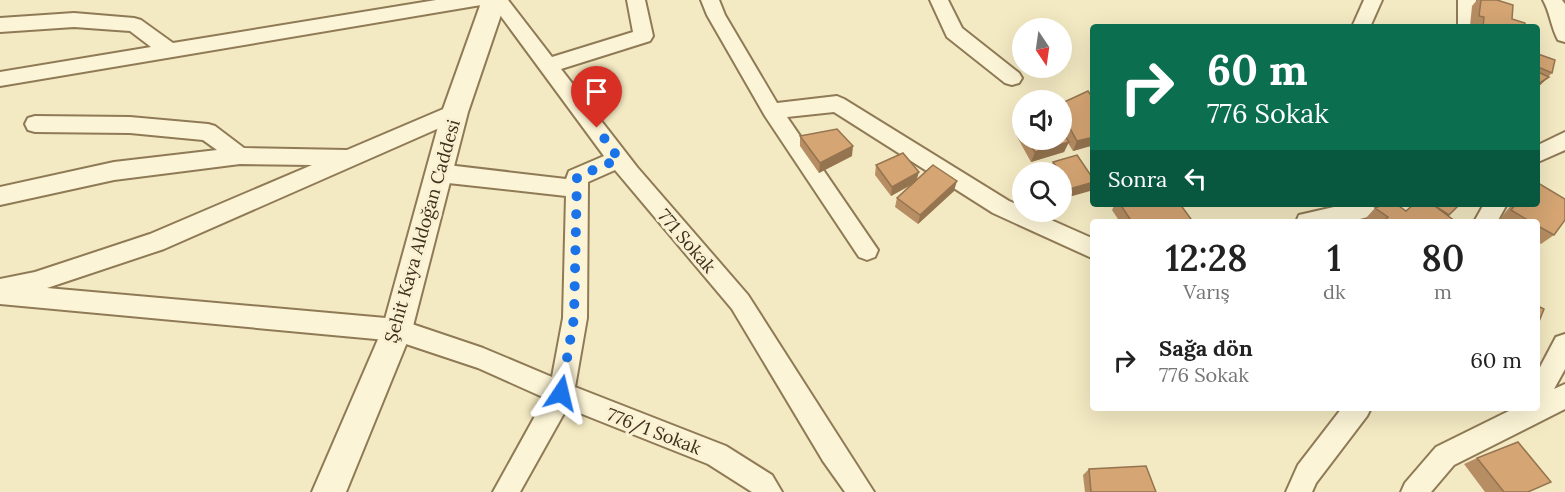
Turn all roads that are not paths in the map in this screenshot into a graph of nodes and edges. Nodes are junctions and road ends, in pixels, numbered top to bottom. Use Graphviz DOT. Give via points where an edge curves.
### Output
graph roads {
  1 [pos="475,0"];
  2 [pos="496,0"];
  3 [pos="636,0"];
  4 [pos="710,0"];
  5 [pos="939,0"];
  6 [pos="1373,0"];
  7 [pos="1467,0"];
  8 [pos="1552,0"];
  9 [pos="1363,24"];
  10 [pos="1467,24"];
  11 [pos="0,25"];
  12 [pos="1565,35"];
  13 [pos="168,51"];
  14 [pos="550,65"];
  15 [pos="1012,78"];
  16 [pos="0,79"];
  17 [pos="772,111"];
  18 [pos="454,112"];
  19 [pos="35,124"];
  20 [pos="1565,140"];
  21 [pos="1540,153"];
  22 [pos="240,156"];
  23 [pos="351,157"];
  24 [pos="619,159"];
  25 [pos="439,173"];
  26 [pos="577,189"];
  27 [pos="0,196"];
  28 [pos="1374,207"];
  29 [pos="1320,219"];
  30 [pos="1090,248"];
  31 [pos="867,249"];
  32 [pos="0,288"];
  33 [pos="0,294"];
  34 [pos="397,330"];
  35 [pos="1565,345"];
  36 [pos="1540,390"];
  37 [pos="561,393"];
  38 [pos="1565,396"];
  39 [pos="1540,407"];
  40 [pos="1356,411"];
  41 [pos="1527,413"];
  42 [pos="766,489"];
  43 [pos="329,492"];
  44 [pos="506,492"];
  45 [pos="861,492"];
  46 [pos="1299,492"];
  47 [pos="1414,492"];
  1 -- 13 [label="street"];
  2 -- 14 [label="street, 771 Sokak"];
  2 -- 18 [label="street, Şehit Kaya Aldoğan Caddesi"];
  3 -- 14 [label="street" via="642,36"];
  4 -- 17 [label="street"];
  5 -- 15 [label="street" via="954,32"];
  6 -- 9 [label="street"];
  7 -- 10 [label="street"];
  8 -- 12 [label="street"];
  11 -- 13 [label="street" via="74,20 134,26"];
  13 -- 16 [label="street"];
  14 -- 24 [label="street, 771 Sokak"];
  17 -- 30 [label="street" via="837,104 1001,207"];
  17 -- 31 [label="street"];
  18 -- 23 [label="street"];
  18 -- 25 [label="street, Şehit Kaya Aldoğan Caddesi"];
  19 -- 22 [label="street" via="130,125 208,132"];
  20 -- 21 [label="street"];
  22 -- 23 [label="street"];
  22 -- 27 [label="street" via="114,171"];
  23 -- 32 [label="street" via="156,242 35,282"];
  24 -- 26 [label="street" via="577,177"];
  24 -- 45 [label="street, 771 Sokak" via="740,302"];
  25 -- 26 [label="street"];
  25 -- 34 [label="street, Şehit Kaya Aldoğan Caddesi"];
  26 -- 37 [label="street" via="574,318"];
  28 -- 29 [label="street"];
  33 -- 34 [label="street, 776/1 Sokak"];
  34 -- 37 [label="street, 776/1 Sokak" via="483,359"];
  34 -- 43 [label="street, Şehit Kaya Aldoğan Caddesi"];
  35 -- 36 [label="street"];
  37 -- 42 [label="street, 776/1 Sokak" via="717,455"];
  37 -- 44 [label="street"];
  38 -- 39 [label="street"];
  40 -- 46 [label="street" via="1307,474"];
  41 -- 47 [label="street" via="1444,456"];
}
